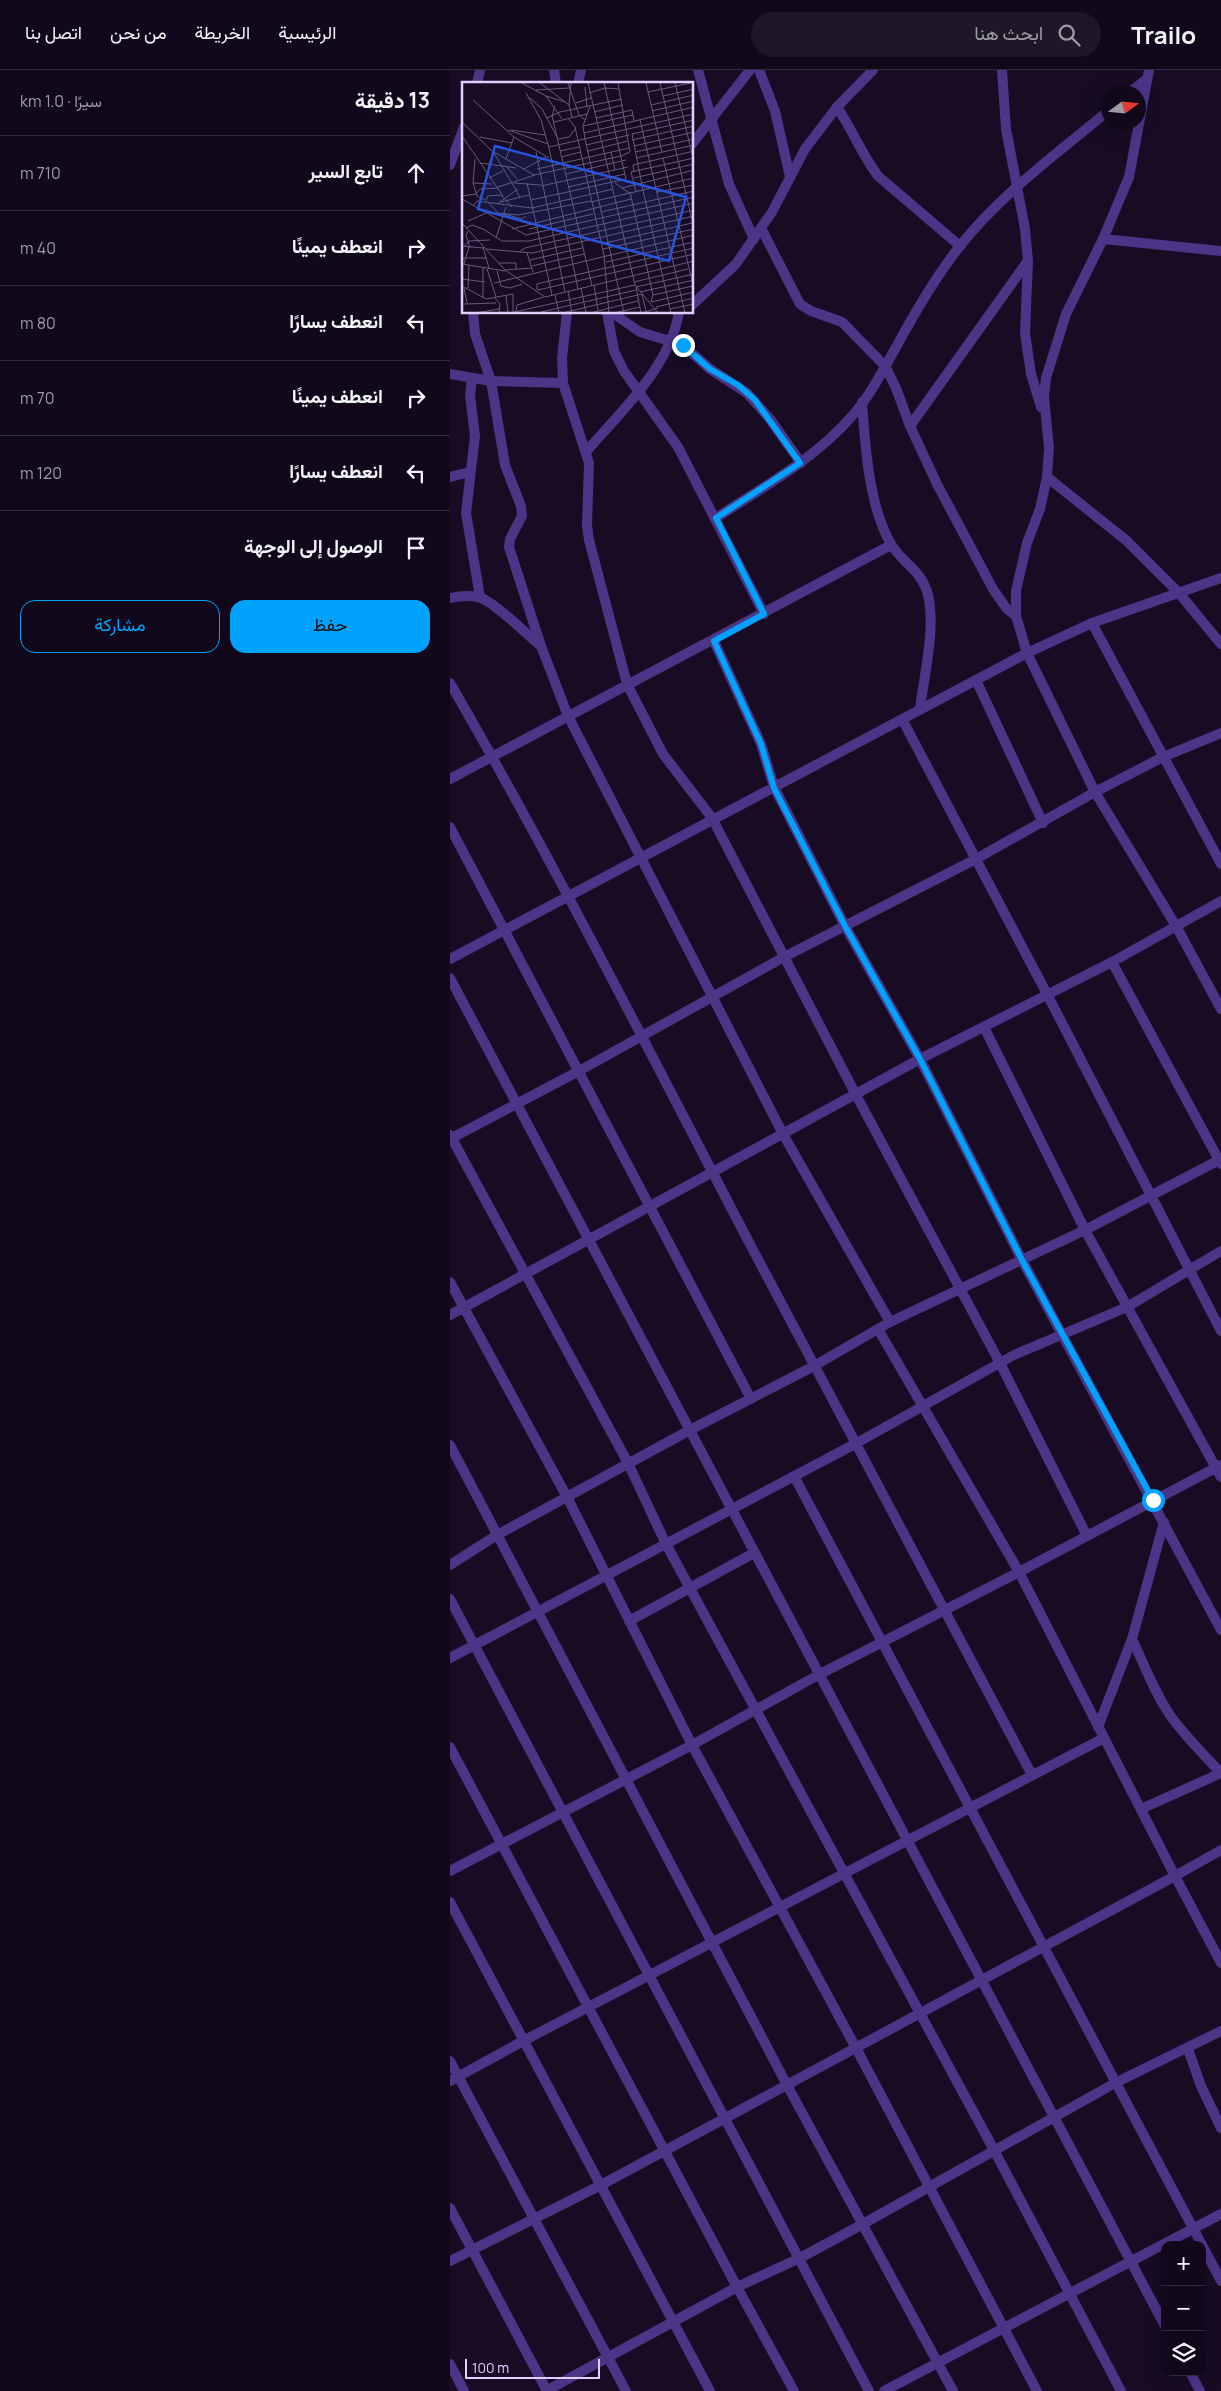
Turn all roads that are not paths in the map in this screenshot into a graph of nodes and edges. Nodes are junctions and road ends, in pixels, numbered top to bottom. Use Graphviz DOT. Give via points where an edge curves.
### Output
graph roads {
  1 [pos="698,70"];
  2 [pos="750,70"];
  3 [pos="759,70"];
  4 [pos="873,70"];
  5 [pos="1002,70"];
  6 [pos="1148,74"];
  7 [pos="1137,85"];
  8 [pos="837,107"];
  9 [pos="1101,117"];
  10 [pos="712,119"];
  11 [pos="462,132"];
  12 [pos="694,142"];
  13 [pos="450,165"];
  14 [pos="790,177"];
  15 [pos="1018,187"];
  16 [pos="762,228"];
  17 [pos="1103,239"];
  18 [pos="754,240"];
  19 [pos="960,246"];
  20 [pos="1221,251"];
  21 [pos="1028,261"];
  22 [pos="694,303"];
  23 [pos="474,314"];
  24 [pos="567,314"];
  25 [pos="607,314"];
  26 [pos="614,314"];
  27 [pos="680,314"];
  28 [pos="671,340"];
  29 [pos="885,366"];
  30 [pos="450,374"];
  31 [pos="472,378"];
  32 [pos="491,381"];
  33 [pos="563,383"];
  34 [pos="637,392"];
  35 [pos="862,402"];
  36 [pos="1045,420"];
  37 [pos="910,426"];
  38 [pos="586,452"];
  39 [pos="800,463"];
  40 [pos="470,472"];
  41 [pos="450,477"];
  42 [pos="1047,477"];
  43 [pos="716,518"];
  44 [pos="891,545"];
  45 [pos="1221,578"];
  46 [pos="1179,593"];
  47 [pos="480,597"];
  48 [pos="450,598"];
  49 [pos="764,614"];
  50 [pos="1016,616"];
  51 [pos="1092,623"];
  52 [pos="714,641"];
  53 [pos="1221,644"];
  54 [pos="541,646"];
  55 [pos="1028,653"];
  56 [pos="976,680"];
  57 [pos="450,683"];
  58 [pos="627,684"];
  59 [pos="920,709"];
  60 [pos="568,716"];
  61 [pos="902,719"];
  62 [pos="1221,733"];
  63 [pos="493,757"];
  64 [pos="1163,757"];
  65 [pos="450,779"];
  66 [pos="774,788"];
  67 [pos="1095,792"];
  68 [pos="712,818"];
  69 [pos="1043,823"];
  70 [pos="450,827"];
  71 [pos="640,857"];
  72 [pos="976,859"];
  73 [pos="1221,864"];
  74 [pos="568,896"];
  75 [pos="1221,901"];
  76 [pos="845,926"];
  77 [pos="1176,926"];
  78 [pos="506,929"];
  79 [pos="784,957"];
  80 [pos="450,959"];
  81 [pos="1112,962"];
  82 [pos="450,978"];
  83 [pos="1047,994"];
  84 [pos="711,997"];
  85 [pos="1221,1009"];
  86 [pos="984,1027"];
  87 [pos="641,1035"];
  88 [pos="920,1059"];
  89 [pos="579,1071"];
  90 [pos="856,1095"];
  91 [pos="517,1103"];
  92 [pos="783,1134"];
  93 [pos="450,1137"];
  94 [pos="1220,1161"];
  95 [pos="712,1172"];
  96 [pos="1150,1196"];
  97 [pos="650,1206"];
  98 [pos="1085,1230"];
  99 [pos="590,1237"];
  100 [pos="1221,1252"];
  101 [pos="1022,1260"];
  102 [pos="1189,1271"];
  103 [pos="526,1273"];
  104 [pos="450,1282"];
  105 [pos="960,1290"];
  106 [pos="1127,1306"];
  107 [pos="463,1308"];
  108 [pos="450,1315"];
  109 [pos="890,1322"];
  110 [pos="878,1330"];
  111 [pos="1221,1331"];
  112 [pos="1063,1335"];
  113 [pos="1000,1363"];
  114 [pos="814,1366"];
  115 [pos="750,1399"];
  116 [pos="924,1407"];
  117 [pos="690,1430"];
  118 [pos="855,1444"];
  119 [pos="450,1445"];
  120 [pos="628,1464"];
  121 [pos="1219,1470"];
  122 [pos="794,1476"];
  123 [pos="567,1497"];
  124 [pos="1153,1500"];
  125 [pos="730,1510"];
  126 [pos="1164,1522"];
  127 [pos="497,1535"];
  128 [pos="1088,1536"];
  129 [pos="666,1544"];
  130 [pos="754,1553"];
  131 [pos="450,1565"];
  132 [pos="1019,1572"];
  133 [pos="608,1576"];
  134 [pos="690,1589"];
  135 [pos="450,1599"];
  136 [pos="946,1610"];
  137 [pos="538,1611"];
  138 [pos="629,1622"];
  139 [pos="1221,1630"];
  140 [pos="1132,1639"];
  141 [pos="881,1643"];
  142 [pos="474,1646"];
  143 [pos="450,1658"];
  144 [pos="820,1674"];
  145 [pos="755,1710"];
  146 [pos="1098,1727"];
  147 [pos="1104,1738"];
  148 [pos="692,1744"];
  149 [pos="450,1747"];
  150 [pos="1221,1773"];
  151 [pos="1032,1775"];
  152 [pos="624,1779"];
  153 [pos="969,1807"];
  154 [pos="1141,1809"];
  155 [pos="562,1813"];
  156 [pos="907,1840"];
  157 [pos="501,1844"];
  158 [pos="1221,1850"];
  159 [pos="450,1871"];
  160 [pos="844,1874"];
  161 [pos="1174,1876"];
  162 [pos="450,1902"];
  163 [pos="780,1907"];
  164 [pos="711,1942"];
  165 [pos="1044,1947"];
  166 [pos="1221,1963"];
  167 [pos="648,1975"];
  168 [pos="982,1980"];
  169 [pos="588,2007"];
  170 [pos="920,2013"];
  171 [pos="1221,2032"];
  172 [pos="525,2040"];
  173 [pos="856,2048"];
  174 [pos="1188,2048"];
  175 [pos="450,2061"];
  176 [pos="454,2079"];
  177 [pos="1117,2082"];
  178 [pos="787,2085"];
  179 [pos="1053,2117"];
  180 [pos="725,2118"];
  181 [pos="1221,2128"];
  182 [pos="994,2150"];
  183 [pos="665,2151"];
  184 [pos="601,2185"];
  185 [pos="930,2186"];
  186 [pos="450,2208"];
  187 [pos="1221,2214"];
  188 [pos="534,2219"];
  189 [pos="861,2225"];
  190 [pos="1194,2228"];
  191 [pos="1200,2241"];
  192 [pos="473,2251"];
  193 [pos="1206,2252"];
  194 [pos="800,2258"];
  195 [pos="450,2261"];
  196 [pos="1130,2261"];
  197 [pos="1221,2280"];
  198 [pos="736,2287"];
  199 [pos="1070,2294"];
  200 [pos="1161,2319"];
  201 [pos="673,2321"];
  202 [pos="1006,2329"];
  203 [pos="608,2356"];
  204 [pos="938,2363"];
  205 [pos="450,2364"];
  206 [pos="1192,2376"];
  207 [pos="464,2391"];
  208 [pos="546,2391"];
  209 [pos="626,2391"];
  210 [pos="710,2391"];
  211 [pos="794,2391"];
  212 [pos="869,2391"];
  213 [pos="884,2391"];
  214 [pos="953,2391"];
  215 [pos="1037,2391"];
  216 [pos="1121,2391"];
  217 [pos="1200,2391"];
  1 -- 10 [label="street"];
  2 -- 10 [label="street"];
  3 -- 14 [label="street" via="775,112"];
  4 -- 8 [label="street"];
  5 -- 15 [label="street" via="1006,129"];
  6 -- 7 [label="street"];
  6 -- 17 [label="street" via="1129,177"];
  8 -- 14 [label="street" via="805,150"];
  8 -- 19 [label="street" via="878,176"];
  9 -- 15 [label="street"];
  10 -- 12 [label="street"];
  10 -- 18 [label="street" via="729,184"];
  11 -- 13 [label="street"];
  14 -- 16 [label="street"];
  15 -- 19 [label="street"];
  15 -- 21 [label="street"];
  16 -- 18 [label="street"];
  16 -- 29 [label="street" via="800,304 842,322"];
  17 -- 20 [label="street"];
  17 -- 36 [label="street" via="1066,314 1054,348 1046,378"];
  18 -- 22 [label="street" via="736,264"];
  19 -- 29 [label="street"];
  21 -- 36 [label="street" via="1026,333 1031,374"];
  21 -- 37 [label="street"];
  23 -- 32 [label="street" via="475,334"];
  24 -- 33 [label="street"];
  25 -- 34 [label="street" via="614,351"];
  26 -- 28 [label="street" via="640,332"];
  27 -- 28 [label="street"];
  28 -- 34 [label="street"];
  28 -- 39 [label="street" via="683,345 710,369 747,393 770,418"];
  29 -- 35 [label="street"];
  29 -- 37 [label="street"];
  30 -- 31 [label="street"];
  31 -- 32 [label="street"];
  31 -- 40 [label="street" via="470,395 475,428"];
  32 -- 33 [label="street"];
  32 -- 54 [label="street" via="505,465 521,506 522,516 510,539 510,547"];
  33 -- 38 [label="street"];
  34 -- 38 [label="street"];
  34 -- 43 [label="street" via="678,446"];
  35 -- 39 [label="street" via="828,440"];
  35 -- 44 [label="street" via="865,452 878,509"];
  36 -- 42 [label="street"];
  37 -- 50 [label="street" via="993,590"];
  38 -- 58 [label="street" via="590,477 589,540"];
  39 -- 43 [label="street"];
  40 -- 41 [label="street"];
  40 -- 47 [label="street" via="466,525"];
  42 -- 46 [label="street" via="1127,540"];
  42 -- 50 [label="street" via="1016,591"];
  43 -- 49 [label="street"];
  44 -- 49 [label="street"];
  44 -- 59 [label="street" via="922,579 928,595 930,631"];
  45 -- 46 [label="street"];
  46 -- 51 [label="street"];
  46 -- 53 [label="street"];
  47 -- 48 [label="street"];
  47 -- 54 [label="street" via="492,603"];
  49 -- 52 [label="street"];
  50 -- 55 [label="street"];
  51 -- 55 [label="street"];
  51 -- 64 [label="street"];
  52 -- 58 [label="street"];
  52 -- 66 [label="street" via="761,744"];
  54 -- 60 [label="street"];
  55 -- 56 [label="street"];
  55 -- 67 [label="street"];
  56 -- 59 [label="street"];
  56 -- 69 [label="street"];
  57 -- 63 [label="street"];
  58 -- 60 [label="street"];
  58 -- 68 [label="street" via="662,754"];
  59 -- 61 [label="street"];
  60 -- 63 [label="street"];
  60 -- 71 [label="street"];
  61 -- 66 [label="street"];
  61 -- 72 [label="street"];
  62 -- 64 [label="street"];
  63 -- 65 [label="street"];
  63 -- 74 [label="street"];
  64 -- 67 [label="street"];
  64 -- 73 [label="street"];
  66 -- 68 [label="street"];
  66 -- 76 [label="street"];
  67 -- 69 [label="street"];
  67 -- 77 [label="street"];
  68 -- 71 [label="street"];
  68 -- 79 [label="street"];
  69 -- 72 [label="street"];
  70 -- 78 [label="street"];
  71 -- 74 [label="street"];
  71 -- 84 [label="street"];
  72 -- 76 [label="street"];
  72 -- 83 [label="street"];
  74 -- 78 [label="street"];
  74 -- 87 [label="street"];
  75 -- 77 [label="street"];
  76 -- 79 [label="street"];
  76 -- 88 [label="street"];
  77 -- 81 [label="street"];
  77 -- 85 [label="street"];
  78 -- 80 [label="street"];
  78 -- 89 [label="street"];
  79 -- 84 [label="street"];
  79 -- 90 [label="street"];
  81 -- 83 [label="street"];
  81 -- 94 [label="street"];
  82 -- 91 [label="street"];
  83 -- 86 [label="street"];
  83 -- 96 [label="street"];
  84 -- 87 [label="street"];
  84 -- 92 [label="street"];
  86 -- 88 [label="street"];
  86 -- 98 [label="street"];
  87 -- 89 [label="street"];
  87 -- 95 [label="street"];
  88 -- 90 [label="street"];
  88 -- 101 [label="street"];
  89 -- 91 [label="street"];
  89 -- 97 [label="street"];
  90 -- 92 [label="street"];
  90 -- 105 [label="street"];
  91 -- 93 [label="street"];
  91 -- 99 [label="street"];
  92 -- 95 [label="street"];
  92 -- 109 [label="street"];
  93 -- 103 [label="street"];
  94 -- 96 [label="street"];
  95 -- 97 [label="street"];
  95 -- 114 [label="street"];
  96 -- 98 [label="street"];
  96 -- 102 [label="street"];
  97 -- 99 [label="street"];
  97 -- 115 [label="street"];
  98 -- 101 [label="street"];
  98 -- 106 [label="street"];
  99 -- 103 [label="street"];
  99 -- 117 [label="street"];
  100 -- 102 [label="street"];
  101 -- 105 [label="street"];
  101 -- 112 [label="street"];
  102 -- 106 [label="street"];
  102 -- 111 [label="street"];
  103 -- 107 [label="street"];
  103 -- 120 [label="street"];
  104 -- 107 [label="street"];
  105 -- 109 [label="street"];
  105 -- 113 [label="street"];
  106 -- 112 [label="street"];
  106 -- 121 [label="street"];
  107 -- 108 [label="street"];
  107 -- 123 [label="street"];
  109 -- 110 [label="street"];
  110 -- 114 [label="street"];
  110 -- 116 [label="street"];
  112 -- 113 [label="street"];
  112 -- 124 [label="street"];
  113 -- 116 [label="street"];
  113 -- 128 [label="street"];
  114 -- 115 [label="street"];
  114 -- 118 [label="street"];
  115 -- 117 [label="street"];
  116 -- 118 [label="street"];
  116 -- 132 [label="street"];
  117 -- 120 [label="street"];
  117 -- 125 [label="street"];
  118 -- 122 [label="street"];
  118 -- 136 [label="street"];
  119 -- 127 [label="street"];
  120 -- 123 [label="street"];
  120 -- 129 [label="street"];
  121 -- 124 [label="street"];
  122 -- 125 [label="street"];
  122 -- 141 [label="street"];
  123 -- 127 [label="street"];
  123 -- 133 [label="street"];
  124 -- 126 [label="street"];
  124 -- 128 [label="street"];
  125 -- 129 [label="street"];
  125 -- 130 [label="street"];
  126 -- 139 [label="street"];
  126 -- 140 [label="street"];
  127 -- 131 [label="street"];
  127 -- 137 [label="street"];
  128 -- 132 [label="street"];
  129 -- 133 [label="street"];
  129 -- 134 [label="street"];
  130 -- 134 [label="street"];
  130 -- 144 [label="street"];
  132 -- 136 [label="street"];
  132 -- 146 [label="street"];
  133 -- 137 [label="street"];
  133 -- 138 [label="street"];
  134 -- 138 [label="street"];
  134 -- 145 [label="street"];
  135 -- 142 [label="street"];
  136 -- 141 [label="street"];
  136 -- 151 [label="street"];
  137 -- 142 [label="street"];
  137 -- 152 [label="street"];
  138 -- 148 [label="street"];
  140 -- 146 [label="street"];
  140 -- 150 [label="street" via="1172,1717"];
  141 -- 144 [label="street"];
  141 -- 153 [label="street"];
  142 -- 143 [label="street"];
  142 -- 155 [label="street"];
  144 -- 145 [label="street"];
  144 -- 156 [label="street"];
  145 -- 148 [label="street"];
  145 -- 160 [label="street"];
  146 -- 147 [label="street"];
  147 -- 151 [label="street"];
  147 -- 154 [label="street"];
  148 -- 152 [label="street"];
  148 -- 163 [label="street"];
  149 -- 157 [label="street"];
  150 -- 154 [label="street"];
  151 -- 153 [label="street"];
  152 -- 155 [label="street"];
  152 -- 164 [label="street"];
  153 -- 156 [label="street"];
  153 -- 165 [label="street"];
  154 -- 161 [label="street"];
  155 -- 157 [label="street"];
  155 -- 167 [label="street"];
  156 -- 160 [label="street"];
  156 -- 168 [label="street"];
  157 -- 159 [label="street"];
  157 -- 169 [label="street"];
  158 -- 161 [label="street"];
  160 -- 163 [label="street"];
  160 -- 170 [label="street"];
  161 -- 165 [label="street"];
  161 -- 166 [label="street"];
  162 -- 172 [label="street"];
  163 -- 164 [label="street"];
  163 -- 173 [label="street"];
  164 -- 167 [label="street"];
  164 -- 178 [label="street"];
  165 -- 168 [label="street"];
  165 -- 177 [label="street"];
  167 -- 169 [label="street"];
  167 -- 180 [label="street"];
  168 -- 170 [label="street"];
  168 -- 179 [label="street"];
  169 -- 172 [label="street"];
  169 -- 183 [label="street"];
  170 -- 173 [label="street"];
  170 -- 182 [label="street"];
  171 -- 174 [label="street"];
  172 -- 176 [label="street"];
  172 -- 184 [label="street"];
  173 -- 178 [label="street"];
  173 -- 185 [label="street"];
  174 -- 177 [label="street"];
  174 -- 181 [label="street"];
  175 -- 176 [label="street"];
  176 -- 188 [label="street"];
  177 -- 179 [label="street"];
  177 -- 190 [label="street"];
  178 -- 180 [label="street"];
  178 -- 189 [label="street"];
  179 -- 182 [label="street"];
  179 -- 196 [label="street"];
  180 -- 183 [label="street"];
  180 -- 194 [label="street"];
  182 -- 185 [label="street"];
  182 -- 199 [label="street"];
  183 -- 184 [label="street"];
  183 -- 198 [label="street"];
  184 -- 188 [label="street"];
  184 -- 201 [label="street"];
  185 -- 189 [label="street"];
  185 -- 202 [label="street"];
  186 -- 192 [label="street"];
  187 -- 190 [label="street"];
  188 -- 192 [label="street"];
  188 -- 203 [label="street"];
  189 -- 194 [label="street"];
  189 -- 204 [label="street"];
  190 -- 191 [label="street"];
  190 -- 196 [label="street"];
  192 -- 195 [label="street"];
  192 -- 208 [label="street"];
  193 -- 197 [label="street"];
  194 -- 198 [label="street"];
  194 -- 212 [label="street"];
  196 -- 199 [label="street"];
  196 -- 200 [label="street"];
  198 -- 201 [label="street"];
  198 -- 211 [label="street"];
  199 -- 202 [label="street"];
  199 -- 216 [label="street"];
  201 -- 203 [label="street"];
  201 -- 210 [label="street"];
  202 -- 204 [label="street"];
  202 -- 215 [label="street"];
  203 -- 208 [label="street"];
  203 -- 209 [label="street"];
  204 -- 213 [label="street"];
  204 -- 214 [label="street"];
  205 -- 207 [label="street"];
  206 -- 217 [label="street"];
}
